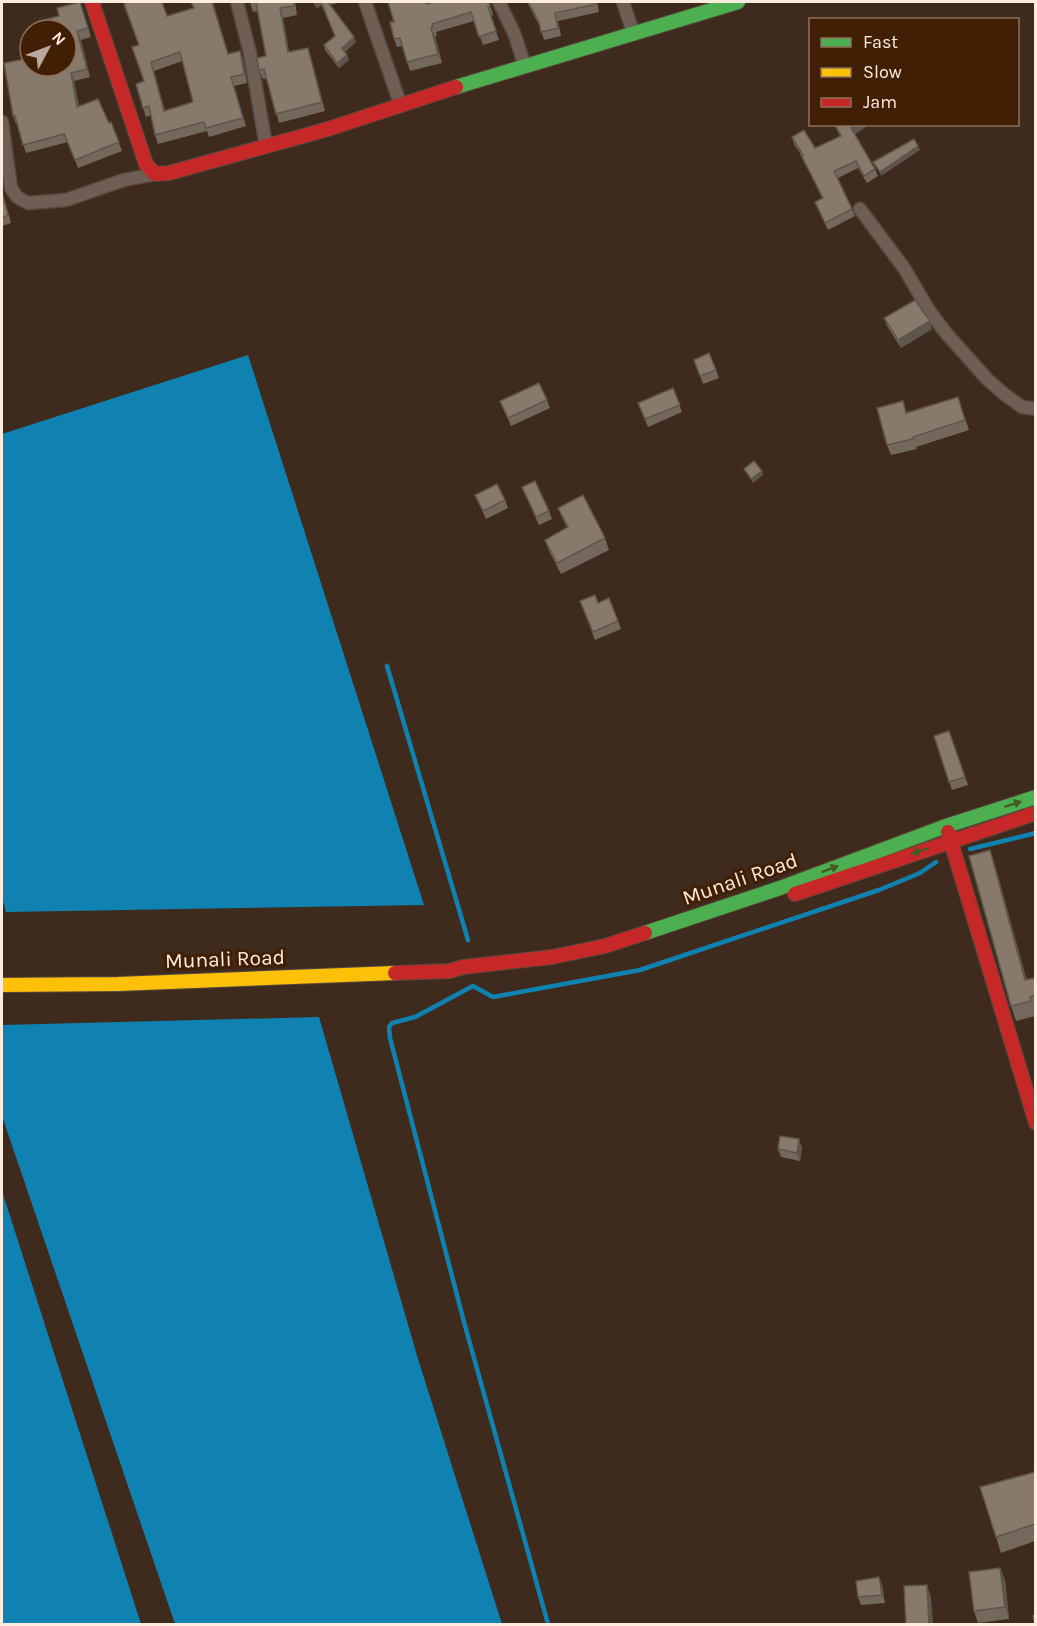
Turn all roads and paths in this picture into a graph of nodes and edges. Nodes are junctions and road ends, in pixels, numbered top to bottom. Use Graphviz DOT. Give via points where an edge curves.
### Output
graph roads {
  1 [pos="92,2"];
  2 [pos="237,2"];
  3 [pos="365,2"];
  4 [pos="499,2"];
  5 [pos="623,2"];
  6 [pos="738,2"];
  7 [pos="633,32"];
  8 [pos="525,66"];
  9 [pos="401,106"];
  10 [pos="2,122"];
  11 [pos="266,146"];
  12 [pos="155,174"];
  13 [pos="860,209"];
  14 [pos="1035,410"];
  15 [pos="1035,797"];
  16 [pos="1035,813"];
  17 [pos="946,825"];
  18 [pos="951,841"];
  19 [pos="450,971"];
  20 [pos="2,985"];
  21 [pos="1035,1123"];
  1 -- 12 [label="main road" via="146,164"];
  2 -- 11 [label="street"];
  3 -- 9 [label="street"];
  4 -- 8 [label="street"];
  5 -- 7 [label="street"];
  6 -- 7 [label="main road"];
  7 -- 8 [label="main road"];
  8 -- 9 [label="main road"];
  9 -- 11 [label="main road"];
  10 -- 12 [label="street" via="11,188 28,203 66,200"];
  11 -- 12 [label="main road"];
  13 -- 14 [label="street" via="946,333 1004,394 1022,407"];
  17 -- 15 [label="main road, Munali Road, one-way"];
  16 -- 18 [label="main road, Munali Road"];
  17 -- 18 [label="main road"];
  19 -- 17 [label="main road, Munali Road, one-way" via="605,946 780,888"];
  18 -- 19 [label="main road, Munali Road, one-way" via="607,957 465,978"];
  18 -- 21 [label="main road"];
  19 -- 20 [label="main road, Munali Road"];
}
